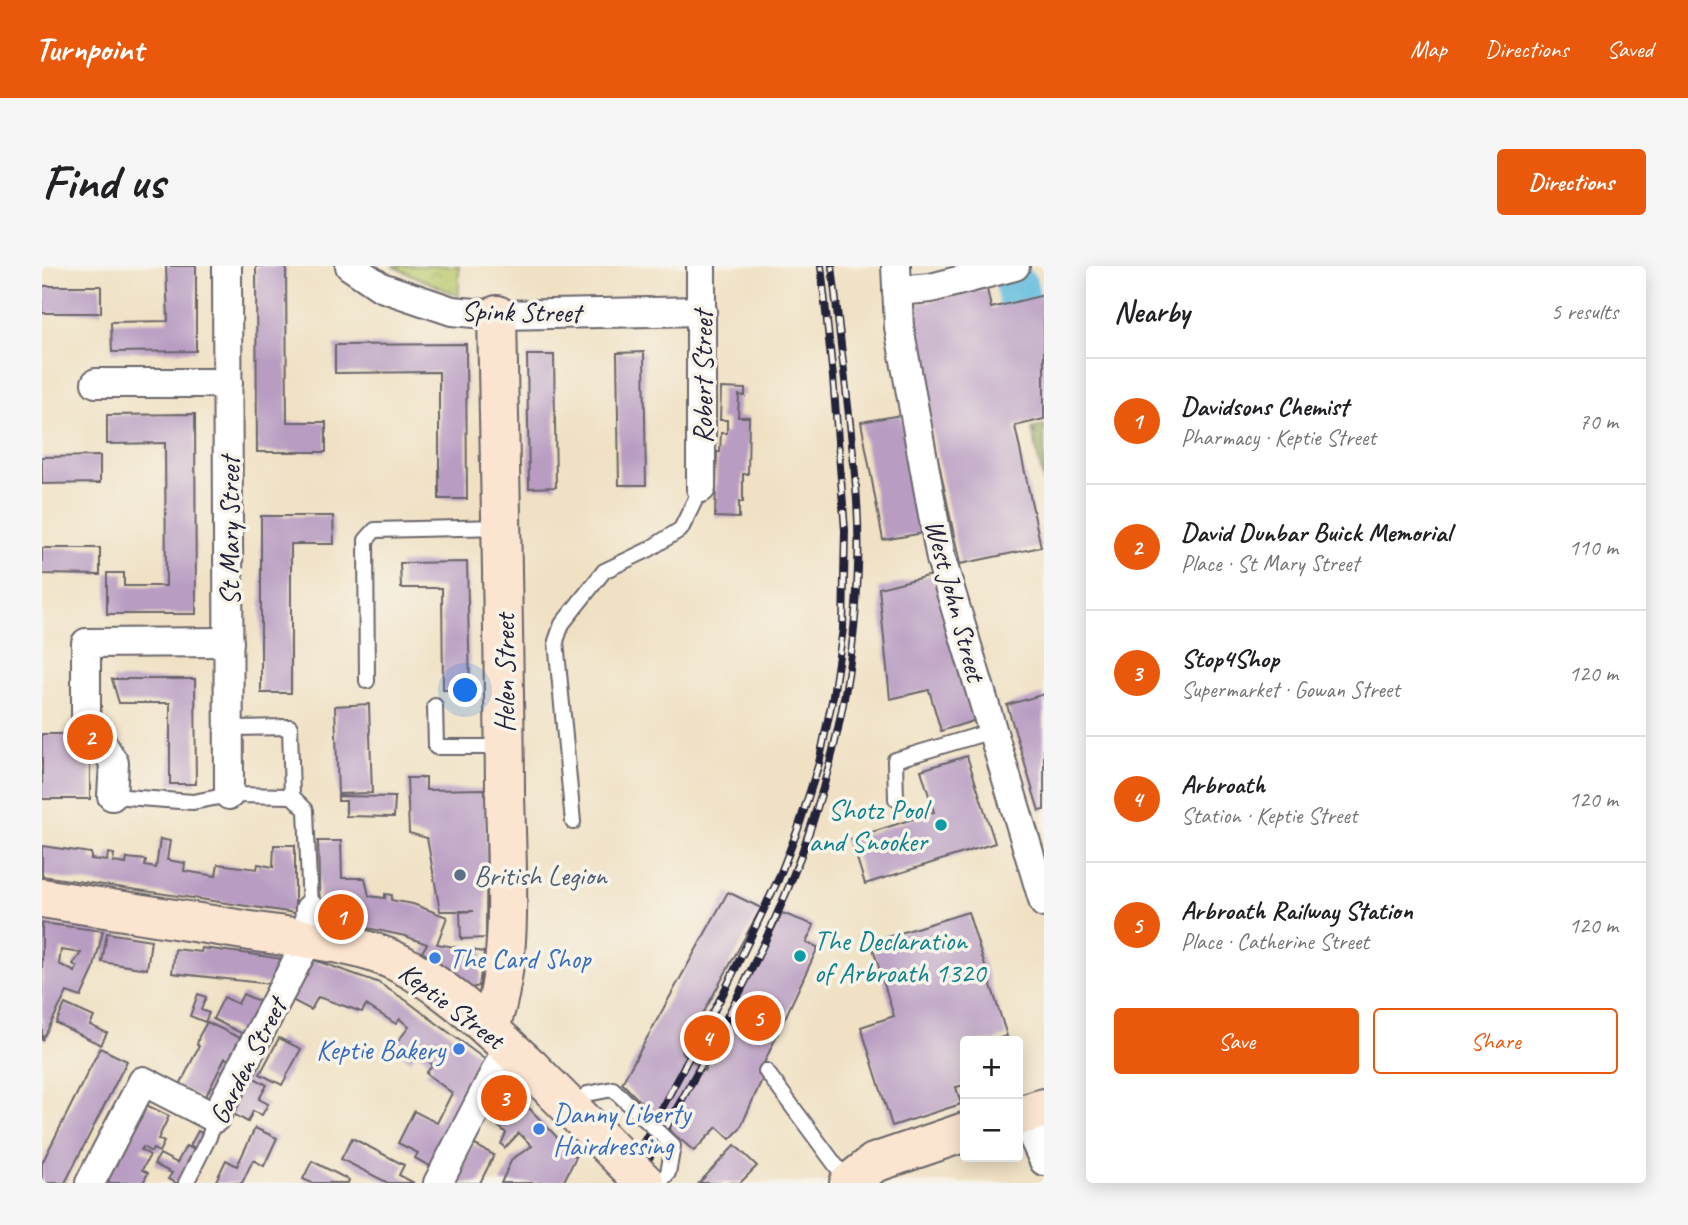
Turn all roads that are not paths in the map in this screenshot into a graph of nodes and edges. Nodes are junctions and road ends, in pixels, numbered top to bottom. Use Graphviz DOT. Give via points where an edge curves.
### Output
graph roads {
  1 [pos="227,266"];
  2 [pos="350,266"];
  3 [pos="701,266"];
  4 [pos="1015,266"];
  5 [pos="897,279"];
  6 [pos="702,310"];
  7 [pos="497,315"];
  8 [pos="96,383"];
  9 [pos="228,383"];
  10 [pos="701,488"];
  11 [pos="503,527"];
  12 [pos="229,642"];
  13 [pos="368,681"];
  14 [pos="435,706"];
  15 [pos="229,728"];
  16 [pos="992,731"];
  17 [pos="505,747"];
  18 [pos="229,795"];
  19 [pos="111,796"];
  20 [pos="292,796"];
  21 [pos="896,799"];
  22 [pos="573,822"];
  23 [pos="42,898"];
  24 [pos="1044,903"];
  25 [pos="309,924"];
  26 [pos="509,1048"];
  27 [pos="766,1071"];
  28 [pos="571,1109"];
  29 [pos="1028,1113"];
  30 [pos="215,1118"];
  31 [pos="960,1134"];
  32 [pos="1044,1161"];
  33 [pos="90,1183"];
  34 [pos="186,1183"];
  35 [pos="438,1183"];
  36 [pos="645,1183"];
  37 [pos="659,1183"];
  38 [pos="849,1183"];
  1 -- 9 [label="street, St Mary Street"];
  2 -- 7 [label="street, Spink Street" via="381,287 416,299 452,311"];
  3 -- 6 [label="street, Robert Street"];
  4 -- 5 [label="street" via="931,288"];
  5 -- 16 [label="street, West John Street" via="899,327 941,559"];
  6 -- 7 [label="street, Spink Street"];
  6 -- 10 [label="street, Robert Street"];
  7 -- 11 [label="street, Helen Street"];
  8 -- 9 [label="street"];
  9 -- 12 [label="street, St Mary Street"];
  10 -- 22 [label="lane" via="681,529 604,571 562,624 556,641"];
  11 -- 13 [label="lane" via="375,530 366,540"];
  11 -- 17 [label="street, Helen Street"];
  12 -- 15 [label="street, St Mary Street"];
  12 -- 19 [label="street" via="86,643 86,717 114,763"];
  14 -- 17 [label="lane" via="436,747"];
  15 -- 18 [label="street, St Mary Street"];
  15 -- 20 [label="lane" via="290,727"];
  16 -- 21 [label="lane" via="895,760"];
  16 -- 24 [label="street, West John Street"];
  17 -- 26 [label="street, Helen Street" via="506,913 501,993"];
  18 -- 19 [label="lane" via="193,802"];
  18 -- 20 [label="lane"];
  20 -- 25 [label="lane" via="306,810"];
  23 -- 25 [label="street, Keptie Street"];
  25 -- 26 [label="street, Keptie Street" via="396,961 430,981"];
  25 -- 30 [label="street, Garden Street"];
  26 -- 28 [label="street, Keptie Street, bridge"];
  26 -- 35 [label="street"];
  27 -- 38 [label="lane"];
  28 -- 36 [label="street, Keptie Street, bridge"];
  28 -- 37 [label="lane, bridge" via="587,1094 613,1089 673,1146 668,1173"];
  29 -- 32 [label="street"];
  30 -- 33 [label="street" via="143,1081"];
  30 -- 34 [label="lane, Garden Street"];
  31 -- 38 [label="street" via="874,1163"];
}
